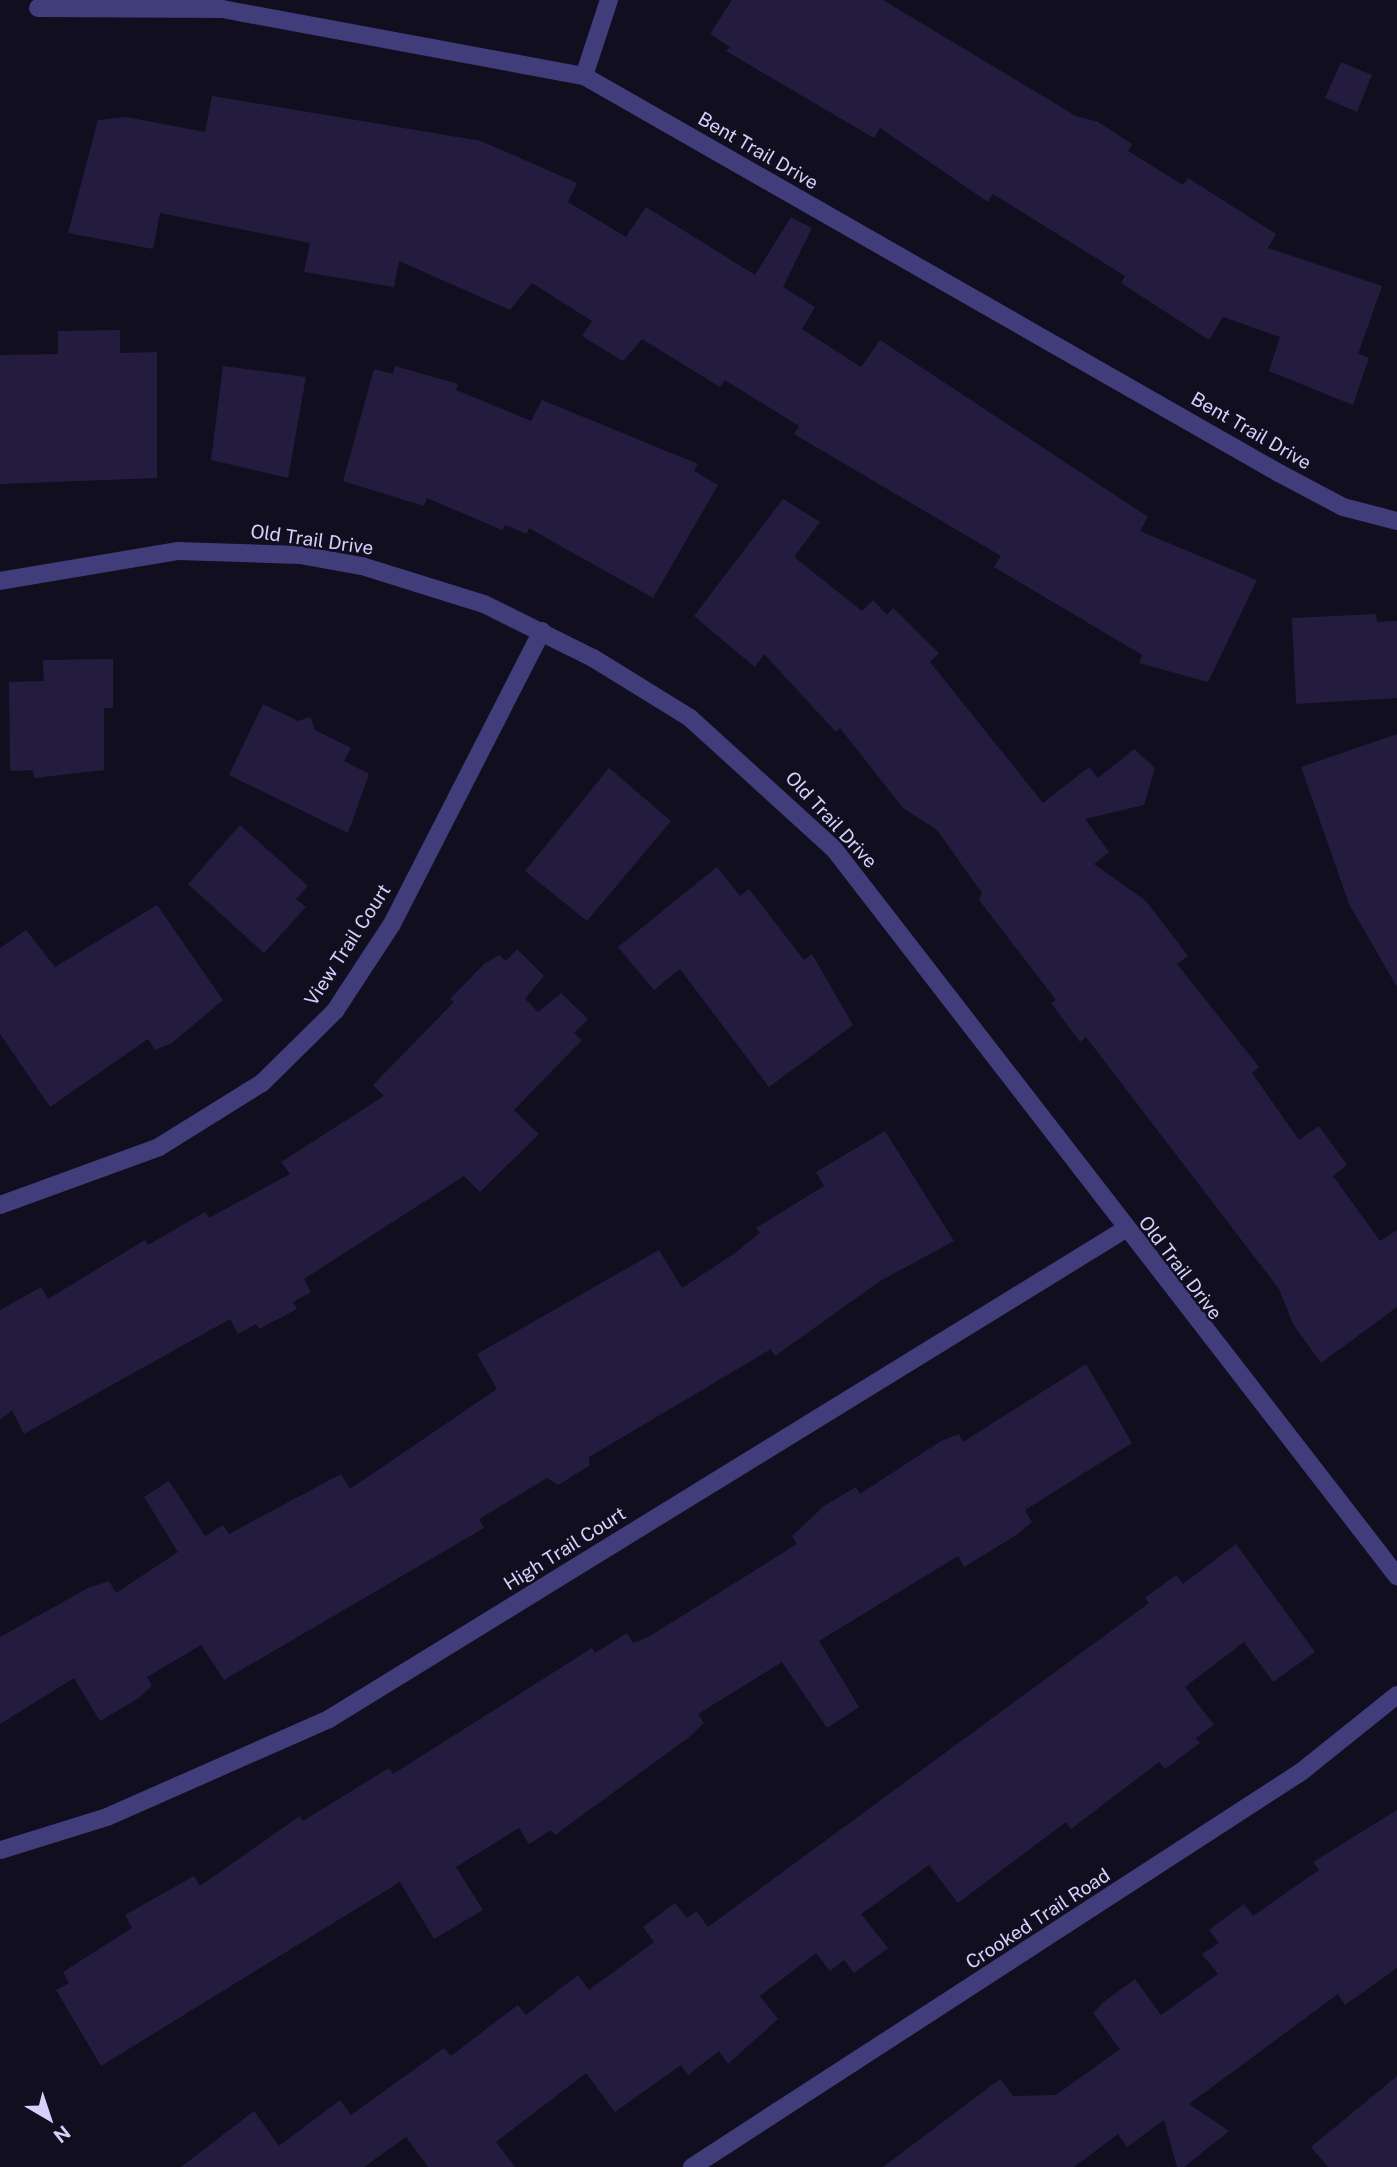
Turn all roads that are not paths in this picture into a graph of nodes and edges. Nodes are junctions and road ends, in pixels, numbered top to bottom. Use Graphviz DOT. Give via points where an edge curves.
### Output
graph roads {
  1 [pos="609,0"];
  2 [pos="38,8"];
  3 [pos="584,76"];
  4 [pos="1397,521"];
  5 [pos="0,581"];
  6 [pos="541,631"];
  7 [pos="0,1205"];
  8 [pos="1124,1230"];
  9 [pos="1397,1576"];
  10 [pos="1397,1695"];
  11 [pos="1,1850"];
  12 [pos="692,2167"];
  1 -- 3 [label="street"];
  2 -- 3 [label="street, Bent Trail Drive" via="222,9"];
  3 -- 4 [label="street, Bent Trail Drive" via="1279,473 1343,507"];
  5 -- 6 [label="street, Old Trail Drive" via="148,554 299,555 424,582"];
  6 -- 7 [label="street, View Trail Court" via="392,924 335,1010 262,1083 159,1147"];
  6 -- 8 [label="street, Old Trail Drive" via="690,718 834,849"];
  8 -- 9 [label="street, Old Trail Drive"];
  8 -- 11 [label="street, High Trail Court" via="329,1719 107,1817"];
  10 -- 12 [label="street, Crooked Trail Road" via="1301,1772"];
}
